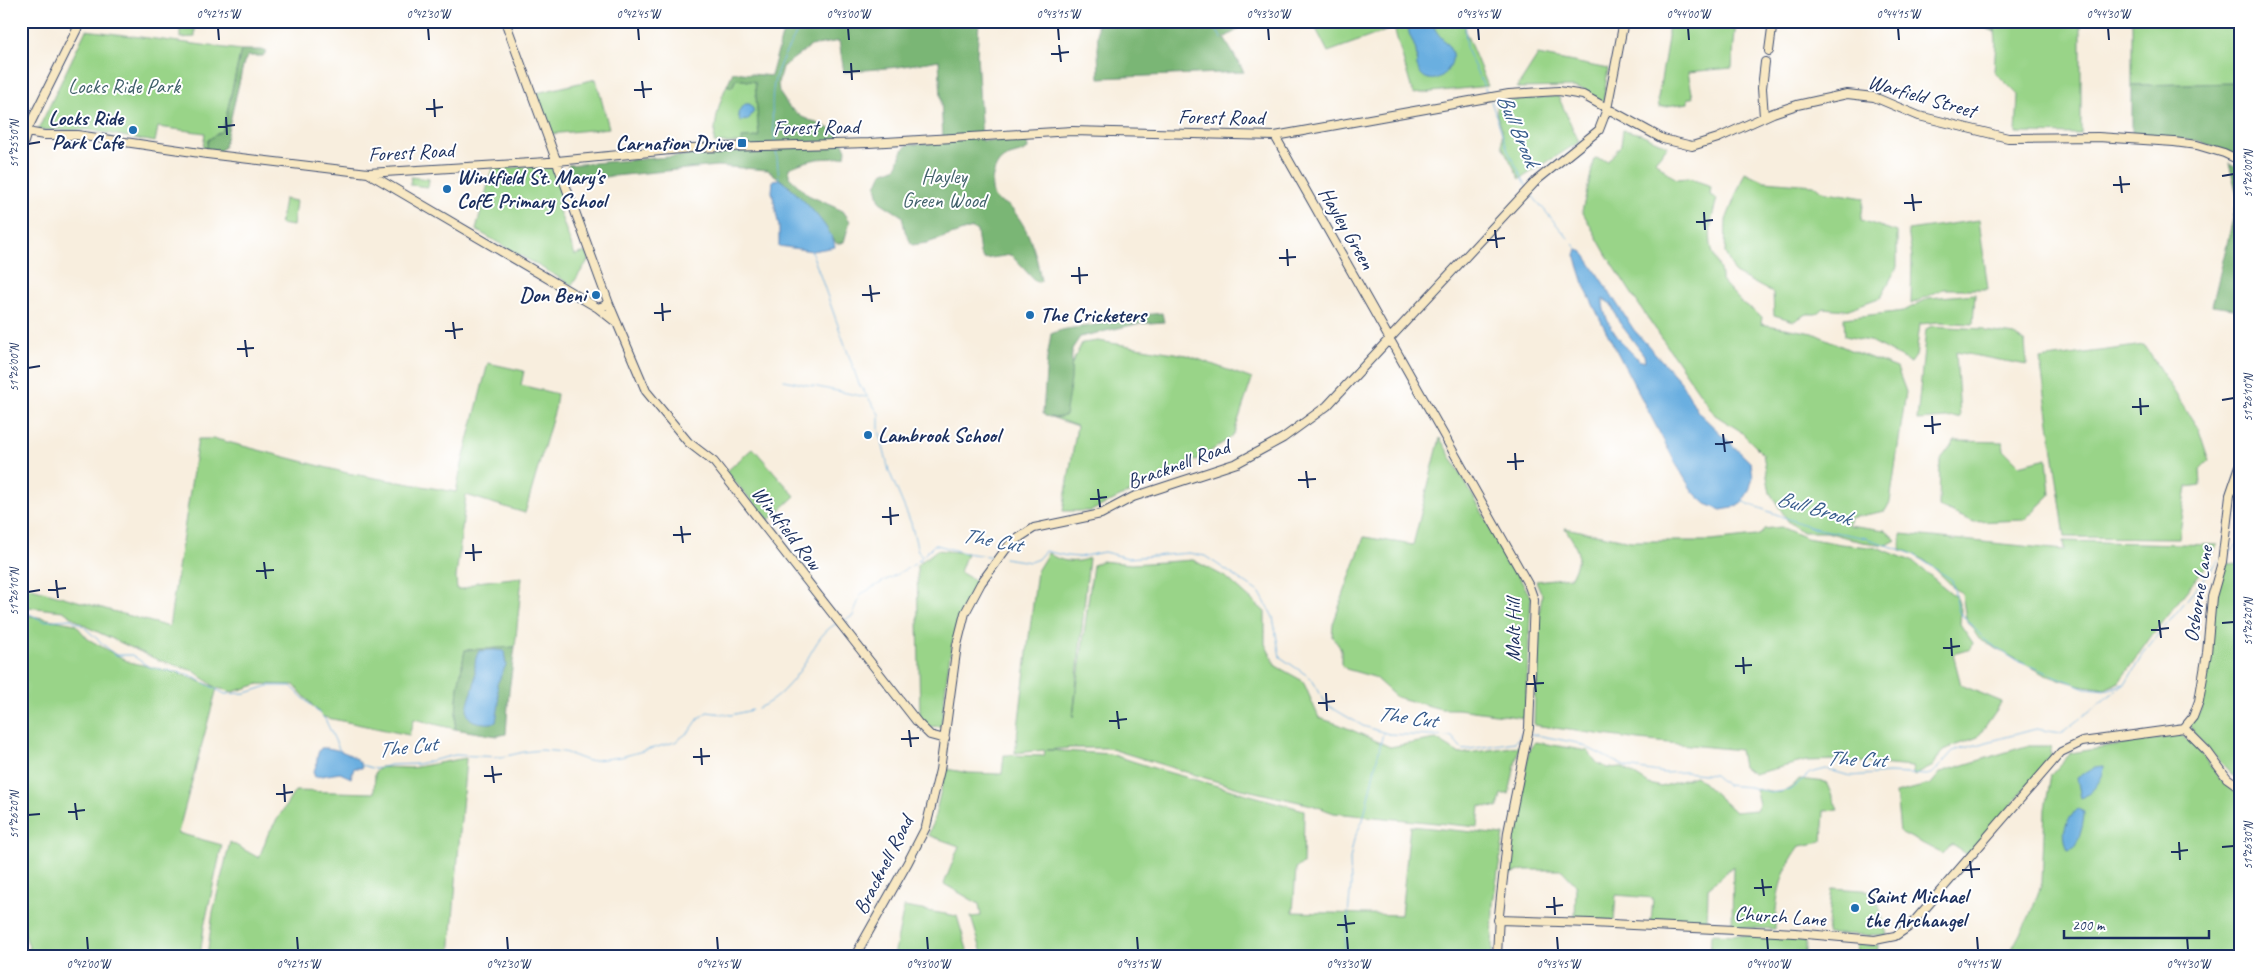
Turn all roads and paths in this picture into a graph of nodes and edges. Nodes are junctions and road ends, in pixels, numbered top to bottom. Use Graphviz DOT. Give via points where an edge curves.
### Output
graph roads {
  1 [pos="81,21"];
  2 [pos="505,21"];
  3 [pos="1624,21"];
  4 [pos="1773,21"];
  5 [pos="1769,51"];
  6 [pos="1766,62"];
  7 [pos="1607,109"];
  8 [pos="1764,116"];
  9 [pos="24,132"];
  10 [pos="1274,136"];
  11 [pos="21,151"];
  12 [pos="556,161"];
  13 [pos="2241,161"];
  14 [pos="368,173"];
  15 [pos="609,304"];
  16 [pos="598,308"];
  17 [pos="618,324"];
  18 [pos="1389,338"];
  19 [pos="2241,463"];
  20 [pos="2184,728"];
  21 [pos="945,739"];
  22 [pos="2241,788"];
  23 [pos="1498,920"];
  24 [pos="855,956"];
  25 [pos="1497,956"];
  1 -- 9 [label="main road"];
  2 -- 12 [label="main road, Winkfield Row"];
  3 -- 7 [label="main road, Bracknell Road"];
  4 -- 5 [label="main road"];
  6 -- 8 [label="main road" via="1762,88"];
  7 -- 8 [label="main road, Warfield Street" via="1663,139 1692,146 1720,138"];
  7 -- 10 [label="main road, Forest Road" via="1570,91 1550,91 1489,98"];
  7 -- 18 [label="main road, Bracknell Road" via="1602,126 1595,135 1560,160 1528,190"];
  8 -- 13 [label="main road, Warfield Street" via="1819,99 1859,94 1919,116 2008,138 2098,137 2174,142 2197,145"];
  9 -- 11 [label="main road"];
  9 -- 14 [label="main road, Forest Road" via="77,135"];
  10 -- 12 [label="main road, Forest Road" via="1072,131 869,143 691,148"];
  10 -- 18 [label="main road, Hayley Green"];
  12 -- 14 [label="main road, Forest Road"];
  12 -- 15 [label="main road, Winkfield Row"];
  14 -- 16 [label="main road, Winkfield Row"];
  15 -- 16 [label="main road"];
  15 -- 17 [label="main road, Winkfield Row"];
  16 -- 17 [label="main road, Winkfield Row"];
  17 -- 21 [label="main road, Winkfield Row" via="646,391 688,442 714,462 918,723 930,735"];
  18 -- 21 [label="main road, Bracknell Road" via="1327,406 1283,438 1237,463 1133,497 1101,514 1034,528 1011,543 981,583 965,613 957,645"];
  18 -- 23 [label="main road, Malt Hill" via="1534,600 1527,733 1508,832"];
  19 -- 20 [label="main road, Osborne Lane" via="2230,496 2222,562 2212,597 2199,701 2193,717"];
  20 -- 22 [label="main road" via="2227,778"];
  20 -- 23 [label="main road, Church Lane" via="2092,740 2074,744 2061,752 1910,926 1895,936 1875,940 1591,922"];
  21 -- 24 [label="main road, Bracknell Road" via="926,827"];
  23 -- 25 [label="main road, Malt Hill"];
}
